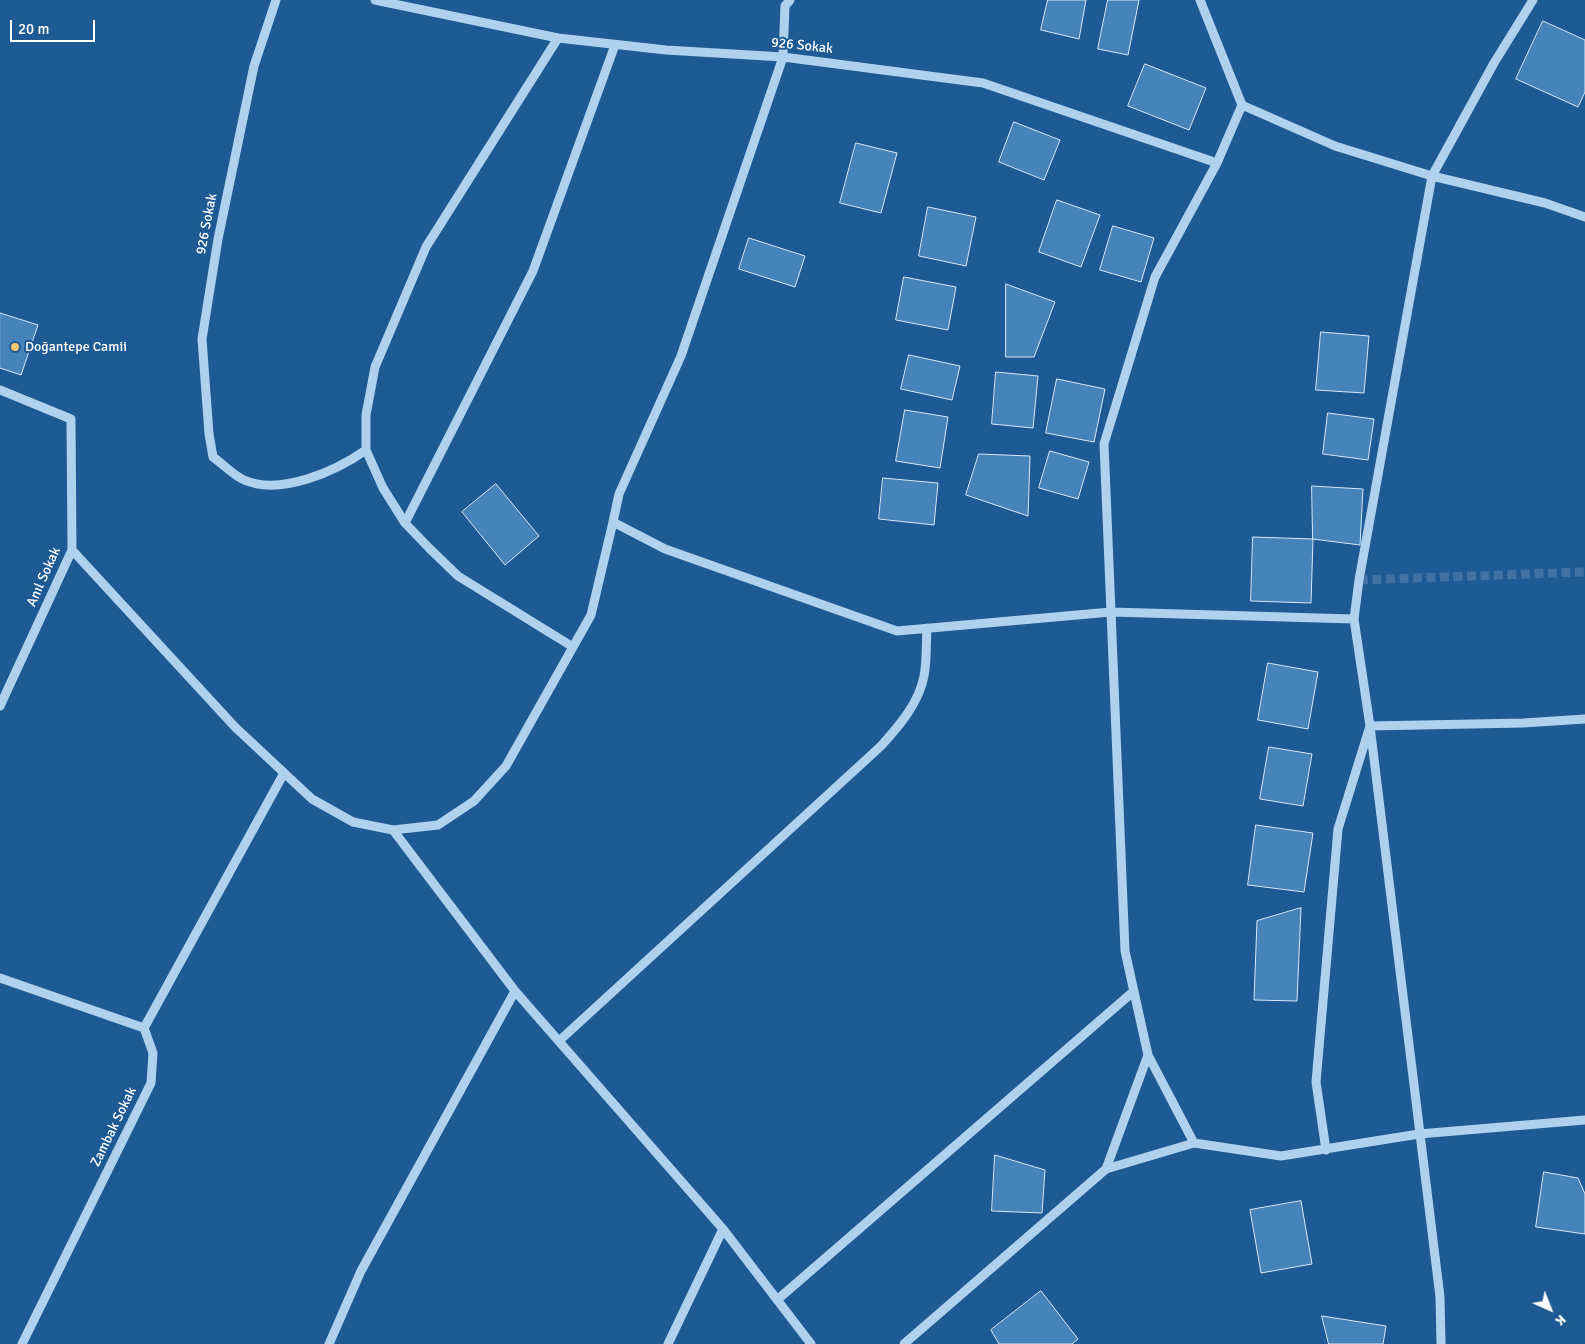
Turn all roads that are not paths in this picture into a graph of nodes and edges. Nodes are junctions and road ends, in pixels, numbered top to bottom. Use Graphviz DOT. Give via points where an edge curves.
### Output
graph roads {
  1 [pos="276,0"];
  2 [pos="375,0"];
  3 [pos="790,0"];
  4 [pos="1533,0"];
  5 [pos="1205,2"];
  6 [pos="558,38"];
  7 [pos="615,45"];
  8 [pos="783,57"];
  9 [pos="1242,105"];
  10 [pos="1216,163"];
  11 [pos="1432,176"];
  12 [pos="1585,218"];
  13 [pos="0,390"];
  14 [pos="366,450"];
  15 [pos="613,522"];
  16 [pos="405,523"];
  17 [pos="72,550"];
  18 [pos="1111,612"];
  19 [pos="1354,619"];
  20 [pos="927,628"];
  21 [pos="574,647"];
  22 [pos="1,704"];
  23 [pos="1585,719"];
  24 [pos="1370,726"];
  25 [pos="284,774"];
  26 [pos="393,830"];
  27 [pos="0,978"];
  28 [pos="515,990"];
  29 [pos="1134,991"];
  30 [pos="144,1028"];
  31 [pos="559,1041"];
  32 [pos="1148,1055"];
  33 [pos="1585,1120"];
  34 [pos="1419,1134"];
  35 [pos="1194,1143"];
  36 [pos="1326,1150"];
  37 [pos="1106,1169"];
  38 [pos="723,1229"];
  39 [pos="777,1300"];
  40 [pos="22,1344"];
  41 [pos="329,1344"];
  42 [pos="668,1344"];
  43 [pos="811,1344"];
  44 [pos="904,1344"];
  45 [pos="1441,1344"];
  1 -- 14 [label="street, 926 Sokak" via="254,66 218,239 202,339 213,457 244,480 272,485 305,479 343,466"];
  2 -- 6 [label="street, 926 Sokak"];
  3 -- 8 [label="street" via="784,6"];
  4 -- 11 [label="street"];
  5 -- 9 [label="street"];
  6 -- 7 [label="street, 926 Sokak"];
  6 -- 14 [label="street" via="426,247 375,367 366,415"];
  7 -- 8 [label="street, 926 Sokak"];
  7 -- 16 [label="street" via="533,271"];
  8 -- 10 [label="street, 926 Sokak" via="983,83"];
  8 -- 15 [label="street" via="681,356 619,494"];
  9 -- 10 [label="street"];
  9 -- 11 [label="street" via="1335,146"];
  10 -- 18 [label="street" via="1155,278 1104,444"];
  11 -- 12 [label="street" via="1545,203"];
  11 -- 19 [label="street"];
  13 -- 17 [label="street, Anıl Sokak" via="71,419"];
  14 -- 16 [label="street" via="383,488"];
  15 -- 20 [label="street" via="665,550 898,631"];
  15 -- 21 [label="street" via="591,615"];
  16 -- 21 [label="street" via="458,576"];
  17 -- 22 [label="street, Anıl Sokak"];
  17 -- 25 [label="street" via="235,726"];
  18 -- 19 [label="street"];
  18 -- 20 [label="street"];
  18 -- 29 [label="street" via="1125,951"];
  19 -- 24 [label="street"];
  20 -- 31 [label="street" via="924,676 917,695 896,730"];
  21 -- 26 [label="street" via="506,766 474,801 438,825"];
  23 -- 24 [label="street"];
  24 -- 34 [label="street"];
  24 -- 36 [label="street" via="1338,829 1316,1082"];
  25 -- 26 [label="street" via="312,799 353,822"];
  25 -- 30 [label="street"];
  26 -- 28 [label="street"];
  27 -- 30 [label="street"];
  28 -- 31 [label="street"];
  28 -- 41 [label="street" via="361,1271"];
  29 -- 32 [label="street"];
  29 -- 39 [label="street"];
  30 -- 40 [label="street, Zambak Sokak" via="152,1053 150,1083"];
  31 -- 38 [label="street"];
  32 -- 35 [label="street"];
  32 -- 37 [label="street"];
  33 -- 34 [label="street"];
  34 -- 36 [label="street"];
  34 -- 45 [label="street" via="1440,1297"];
  35 -- 36 [label="street" via="1281,1156"];
  35 -- 37 [label="street"];
  37 -- 44 [label="street"];
  38 -- 39 [label="street"];
  38 -- 42 [label="street"];
  39 -- 43 [label="street"];
}
